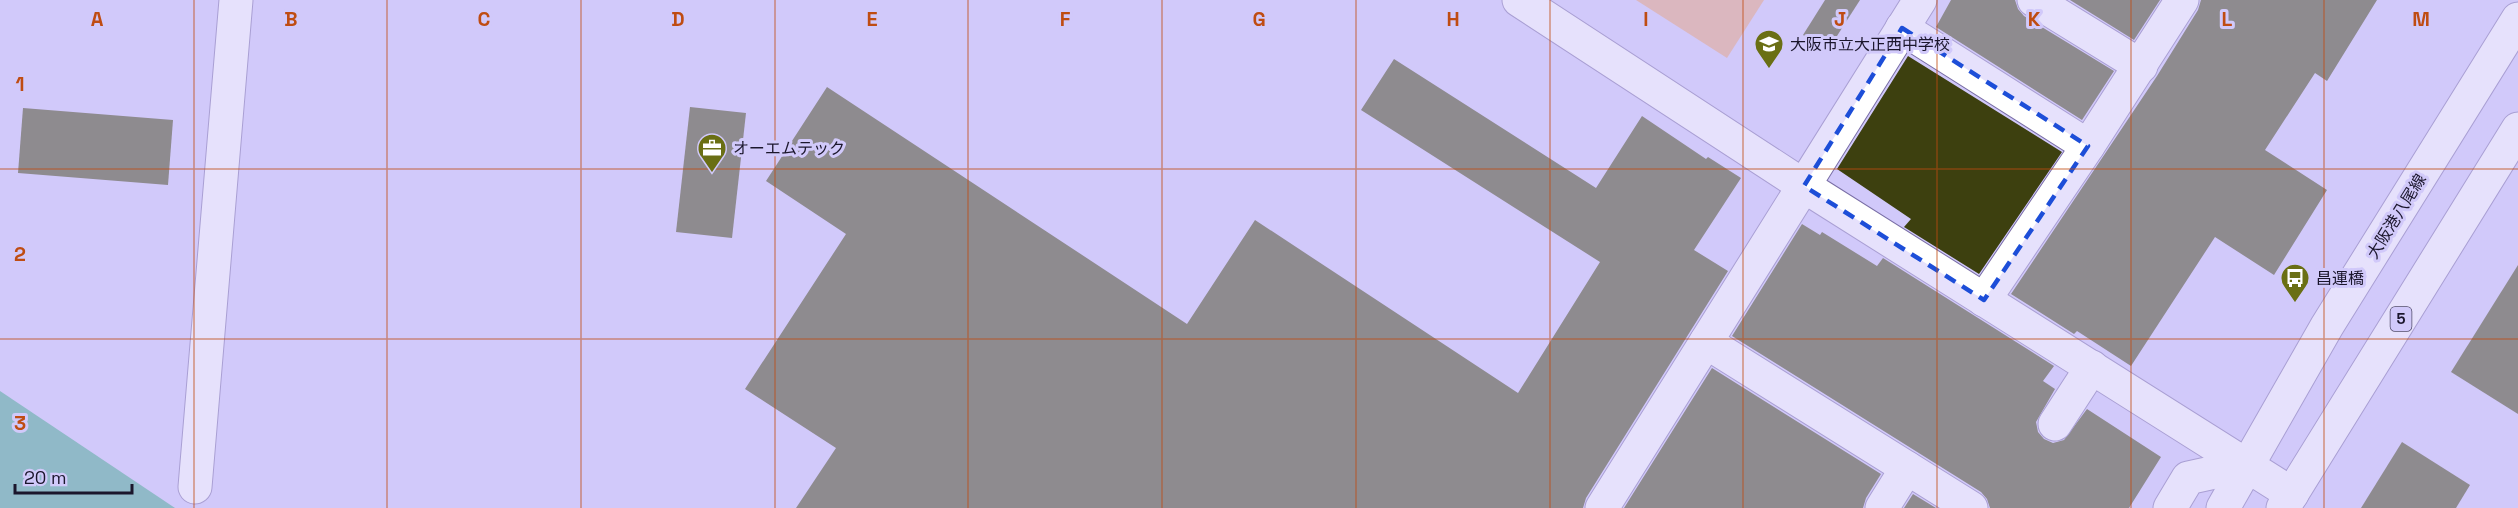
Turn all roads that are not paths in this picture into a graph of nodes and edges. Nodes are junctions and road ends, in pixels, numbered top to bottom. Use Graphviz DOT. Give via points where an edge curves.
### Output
graph roads {
  1 [pos="236,0"];
  2 [pos="1520,0"];
  3 [pos="1920,0"];
  4 [pos="2034,0"];
  5 [pos="2182,0"];
  6 [pos="2518,20"];
  7 [pos="1902,28"];
  8 [pos="2141,66"];
  9 [pos="2518,129"];
  10 [pos="2088,146"];
  11 [pos="1804,186"];
  12 [pos="1984,300"];
  13 [pos="1706,342"];
  14 [pos="2092,368"];
  15 [pos="2055,424"];
  16 [pos="2247,465"];
  17 [pos="1907,468"];
  18 [pos="195,487"];
  19 [pos="2288,501"];
  20 [pos="1602,508"];
  21 [pos="1882,508"];
  22 [pos="1971,508"];
  23 [pos="2170,508"];
  24 [pos="2223,508"];
  1 -- 18 [label="street"];
  2 -- 11 [label="street"];
  3 -- 7 [label="street"];
  4 -- 8 [label="street"];
  5 -- 8 [label="street"];
  6 -- 16 [label="street, 大阪港八尾線" via="2327,326"];
  7 -- 10 [label="street"];
  7 -- 11 [label="street"];
  8 -- 10 [label="street"];
  9 -- 19 [label="street, 5"];
  10 -- 12 [label="street"];
  11 -- 12 [label="street"];
  11 -- 13 [label="street"];
  12 -- 14 [label="street"];
  13 -- 17 [label="street"];
  13 -- 20 [label="street"];
  14 -- 15 [label="street"];
  14 -- 16 [label="street"];
  16 -- 19 [label="street"];
  16 -- 23 [label="street" via="2188,478"];
  16 -- 24 [label="street, 大阪港八尾線"];
  17 -- 21 [label="street"];
  17 -- 22 [label="street"];
}
